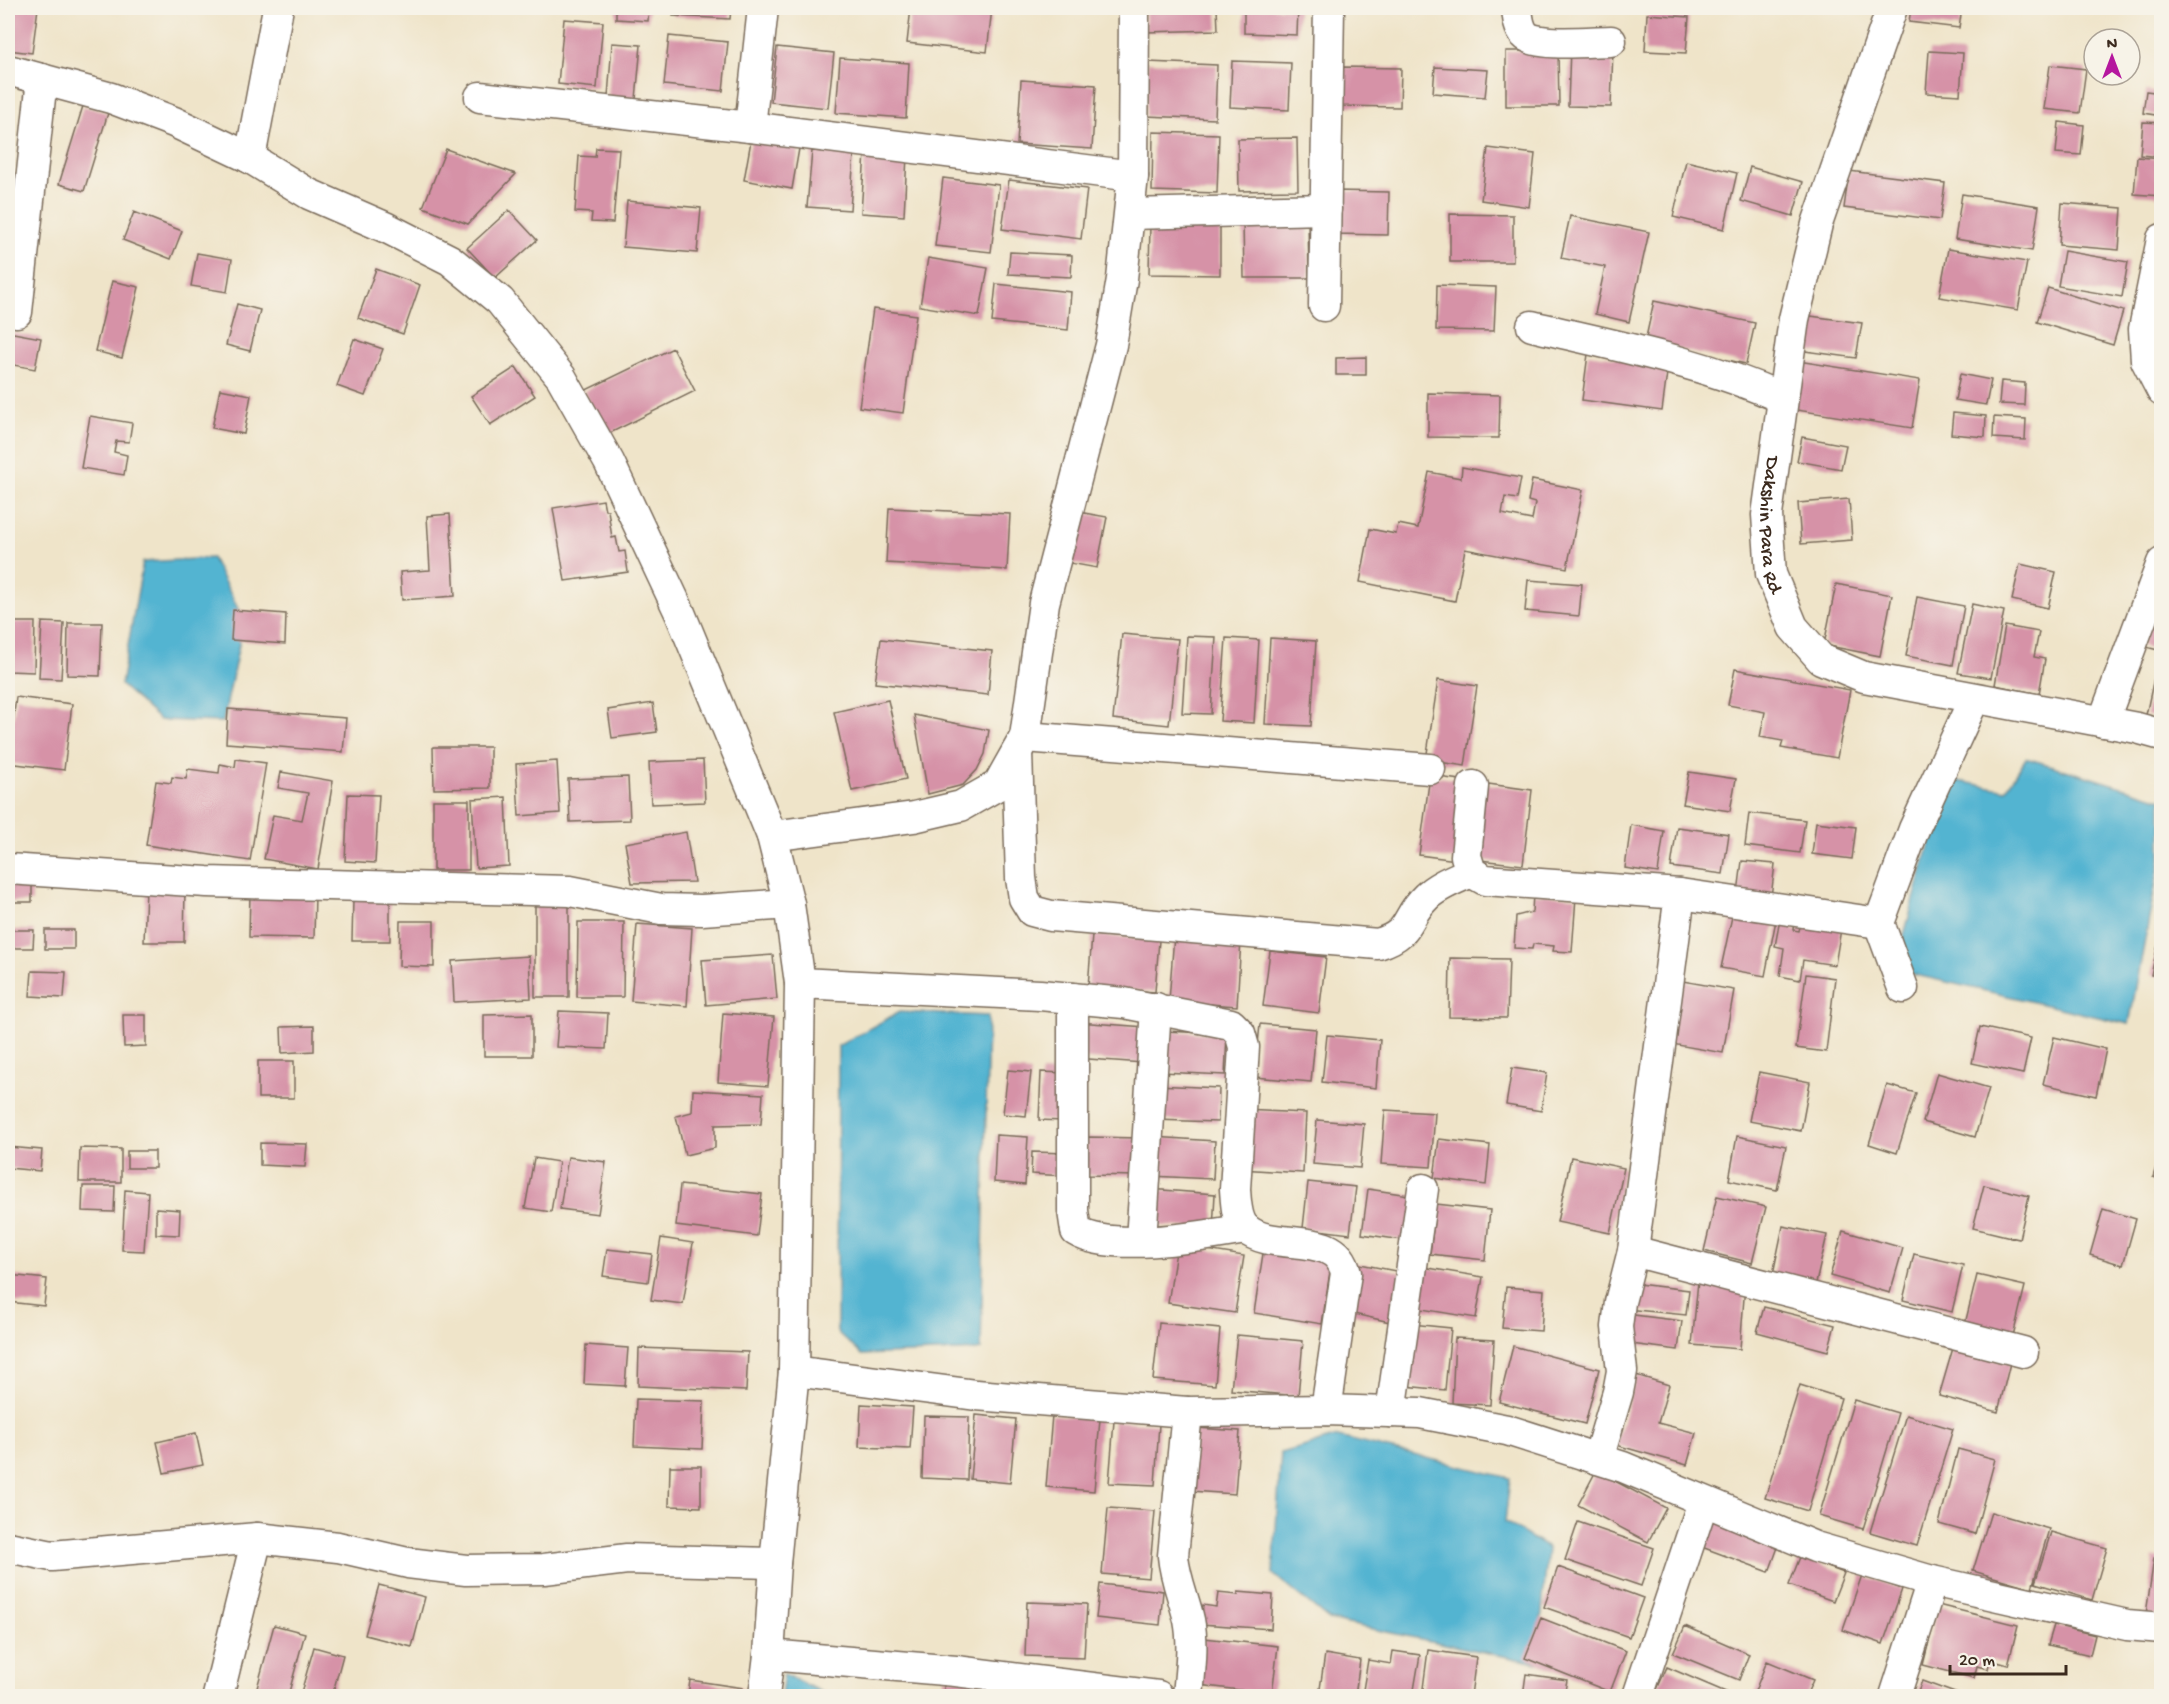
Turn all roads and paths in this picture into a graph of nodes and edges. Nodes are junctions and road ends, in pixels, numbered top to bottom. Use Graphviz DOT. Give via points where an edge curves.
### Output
graph roads {
  1 [pos="278,8"];
  2 [pos="763,8"];
  3 [pos="1134,8"];
  4 [pos="1329,8"];
  5 [pos="1517,8"];
  6 [pos="1892,8"];
  7 [pos="1611,41"];
  8 [pos="8,70"];
  9 [pos="42,79"];
  10 [pos="480,97"];
  11 [pos="750,127"];
  12 [pos="250,158"];
  13 [pos="1133,176"];
  14 [pos="1326,208"];
  15 [pos="1130,214"];
  16 [pos="2162,239"];
  17 [pos="1324,306"];
  18 [pos="17,312"];
  19 [pos="1532,326"];
  20 [pos="2162,391"];
  21 [pos="1782,398"];
  22 [pos="2162,563"];
  23 [pos="1974,699"];
  24 [pos="2103,722"];
  25 [pos="2162,735"];
  26 [pos="1021,744"];
  27 [pos="1430,769"];
  28 [pos="1473,786"];
  29 [pos="772,836"];
  30 [pos="8,869"];
  31 [pos="1471,872"];
  32 [pos="1680,894"];
  33 [pos="789,904"];
  34 [pos="1879,923"];
  35 [pos="800,983"];
  36 [pos="1903,988"];
  37 [pos="1073,998"];
  38 [pos="1156,1008"];
  39 [pos="1422,1189"];
  40 [pos="1246,1229"];
  41 [pos="1142,1241"];
  42 [pos="1633,1251"];
  43 [pos="2023,1352"];
  44 [pos="794,1371"];
  45 [pos="1326,1410"];
  46 [pos="1187,1412"];
  47 [pos="1391,1412"];
  48 [pos="1598,1459"];
  49 [pos="1703,1502"];
  50 [pos="257,1538"];
  51 [pos="8,1547"];
  52 [pos="775,1563"];
  53 [pos="1932,1581"];
  54 [pos="2162,1628"];
  55 [pos="769,1655"];
  56 [pos="218,1696"];
  57 [pos="764,1696"];
  58 [pos="1158,1696"];
  59 [pos="1188,1696"];
  60 [pos="1638,1696"];
  61 [pos="1895,1696"];
  1 -- 12 [label="street"];
  2 -- 11 [label="street"];
  3 -- 13 [label="street"];
  4 -- 14 [label="street"];
  5 -- 7 [label="street" via="1519,26 1527,37 1540,42"];
  6 -- 21 [label="street, Dakshin Para Rd" via="1817,225 1794,319"];
  8 -- 9 [label="street"];
  9 -- 12 [label="street" via="111,98"];
  9 -- 18 [label="street"];
  10 -- 11 [label="street"];
  11 -- 13 [label="street"];
  12 -- 29 [label="street" via="309,194 450,260 500,301 561,377 609,462 680,613"];
  13 -- 15 [label="street"];
  14 -- 15 [label="street"];
  14 -- 17 [label="street"];
  15 -- 26 [label="street" via="1111,345 1044,603"];
  16 -- 20 [label="street" via="2144,329 2146,360"];
  19 -- 21 [label="street" via="1703,368"];
  21 -- 23 [label="street, Dakshin Para Rd" via="1767,515 1771,574 1793,627 1821,659 1864,677"];
  22 -- 24 [label="street"];
  23 -- 24 [label="street, Dakshin Para Rd"];
  23 -- 34 [label="street" via="1914,829"];
  24 -- 25 [label="street, Dakshin Para Rd"];
  26 -- 27 [label="street"];
  26 -- 29 [label="street" via="998,785 961,806 915,817"];
  26 -- 31 [label="street" via="1022,878 1024,898 1032,911 1051,916 1378,944 1395,939 1408,926 1427,895"];
  28 -- 31 [label="street" via="1466,856"];
  29 -- 33 [label="street"];
  30 -- 33 [label="street" via="207,882 558,890 661,909"];
  31 -- 32 [label="street" via="1485,880 1509,883"];
  32 -- 34 [label="street"];
  32 -- 42 [label="street"];
  33 -- 35 [label="street"];
  34 -- 36 [label="street"];
  35 -- 37 [label="street"];
  35 -- 44 [label="street"];
  37 -- 38 [label="street"];
  37 -- 41 [label="street" via="1072,1211 1076,1231 1089,1239"];
  38 -- 40 [label="street" via="1215,1018 1231,1024 1240,1033 1244,1047 1235,1189 1237,1212"];
  38 -- 41 [label="street"];
  39 -- 47 [label="street"];
  40 -- 41 [label="street"];
  40 -- 45 [label="street" via="1268,1238 1325,1248 1344,1261 1346,1273"];
  42 -- 43 [label="street"];
  42 -- 48 [label="street" via="1617,1327 1622,1371"];
  44 -- 46 [label="street" via="976,1395"];
  44 -- 52 [label="street"];
  45 -- 46 [label="street"];
  45 -- 47 [label="street"];
  46 -- 59 [label="street" via="1173,1556 1192,1641"];
  47 -- 48 [label="street" via="1420,1413 1508,1430"];
  48 -- 49 [label="street"];
  49 -- 53 [label="street" via="1815,1546"];
  49 -- 60 [label="street"];
  50 -- 51 [label="street" via="52,1556"];
  50 -- 52 [label="street" via="338,1546 408,1563 466,1570 544,1569 627,1559"];
  50 -- 56 [label="street"];
  52 -- 55 [label="street"];
  53 -- 54 [label="street" via="2127,1624"];
  53 -- 61 [label="street"];
  55 -- 57 [label="street"];
  55 -- 58 [label="street" via="956,1671"];
}
